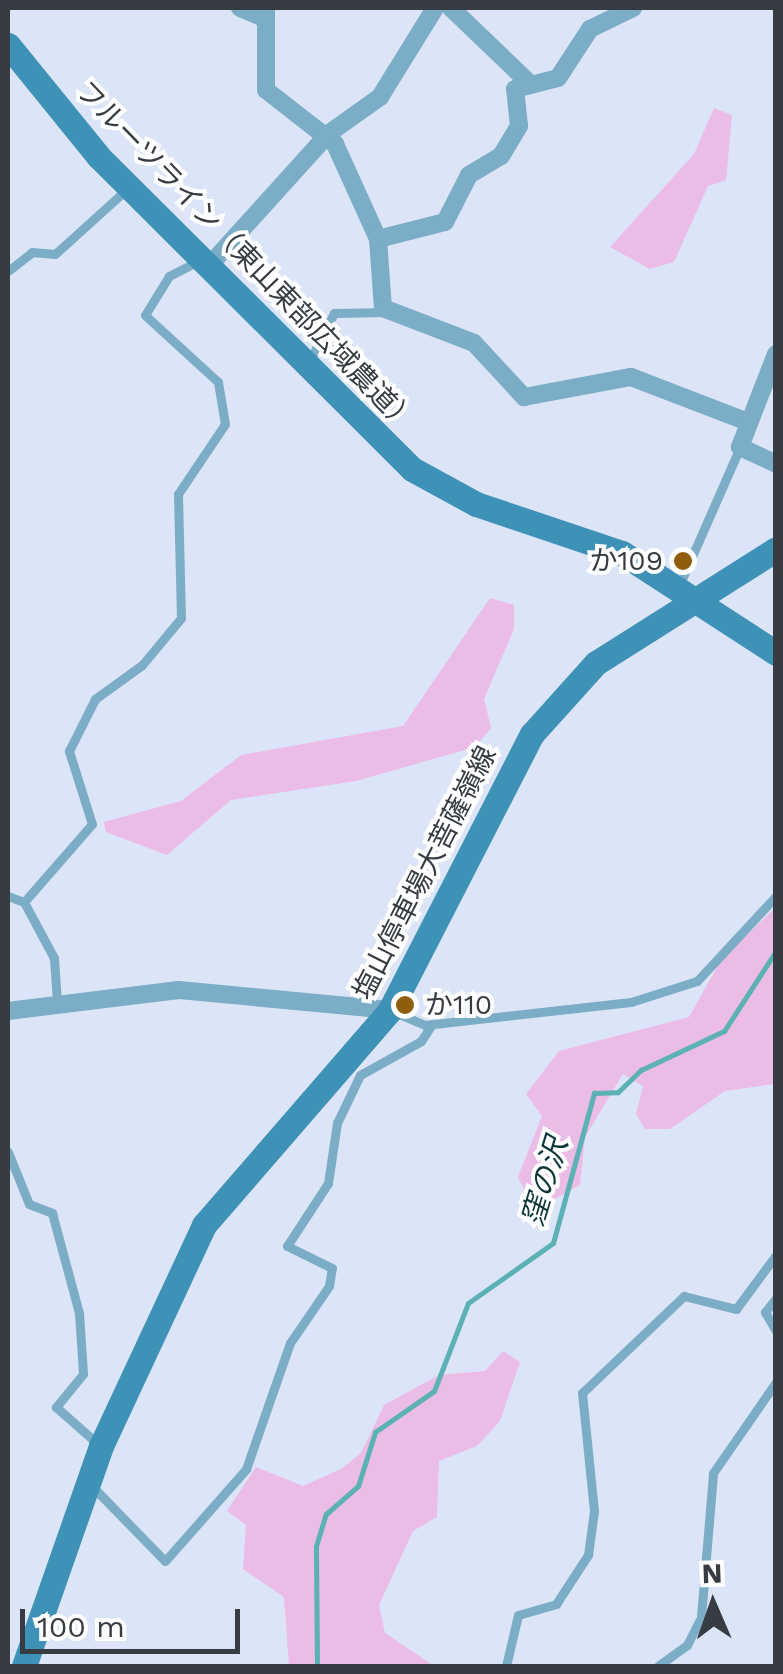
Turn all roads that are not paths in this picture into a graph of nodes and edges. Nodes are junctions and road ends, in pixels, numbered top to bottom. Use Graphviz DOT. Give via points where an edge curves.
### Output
graph roads {
  1 [pos="240,8"];
  2 [pos="435,8"];
  3 [pos="451,8"];
  4 [pos="633,8"];
  5 [pos="264,12"];
  6 [pos="8,45"];
  7 [pos="526,80"];
  8 [pos="328,134"];
  9 [pos="129,188"];
  10 [pos="378,239"];
  11 [pos="205,264"];
  12 [pos="8,270"];
  13 [pos="388,312"];
  14 [pos="776,354"];
  15 [pos="308,368"];
  16 [pos="748,422"];
  17 [pos="740,447"];
  18 [pos="776,464"];
  19 [pos="776,549"];
  20 [pos="686,592"];
  21 [pos="776,654"];
  22 [pos="8,896"];
  23 [pos="776,896"];
  24 [pos="24,902"];
  25 [pos="57,1002"];
  26 [pos="390,1010"];
  27 [pos="8,1012"];
  28 [pos="432,1024"];
  29 [pos="8,1152"];
  30 [pos="776,1255"];
  31 [pos="776,1298"];
  32 [pos="776,1331"];
  33 [pos="776,1382"];
  34 [pos="100,1446"];
  35 [pos="87,1480"];
  36 [pos="24,1666"];
  37 [pos="506,1666"];
  38 [pos="658,1666"];
  1 -- 5 [label="street"];
  2 -- 8 [label="street" via="380,97"];
  3 -- 7 [label="street"];
  4 -- 7 [label="street" via="590,29 558,78"];
  5 -- 8 [label="street" via="266,90"];
  6 -- 9 [label="main road, フルーツライン（東山東部広域農道）"];
  7 -- 10 [label="street" via="515,90 520,126 501,156 469,175 445,222"];
  8 -- 10 [label="street"];
  8 -- 11 [label="street"];
  9 -- 11 [label="main road, フルーツライン（東山東部広域農道）"];
  9 -- 12 [label="lane" via="56,254 32,252"];
  10 -- 13 [label="street" via="378,292"];
  11 -- 15 [label="main road, フルーツライン（東山東部広域農道）"];
  11 -- 24 [label="lane" via="169,276 145,315 218,382 223,408 216,443 178,494 186,604 151,656 95,699 69,751 92,824"];
  13 -- 15 [label="lane" via="327,317"];
  13 -- 16 [label="street" via="474,343 524,396 631,377"];
  14 -- 16 [label="street"];
  15 -- 20 [label="main road, フルーツライン（東山東部広域農道）" via="388,450 445,491 572,532"];
  16 -- 17 [label="street"];
  17 -- 18 [label="street"];
  17 -- 20 [label="lane"];
  19 -- 20 [label="main road, 塩山停車場大菩薩嶺線"];
  20 -- 21 [label="main road, フルーツライン（東山東部広域農道）"];
  20 -- 26 [label="main road, 塩山停車場大菩薩嶺線" via="596,664 532,734"];
  22 -- 24 [label="lane"];
  23 -- 28 [label="lane" via="697,980 631,1002"];
  24 -- 25 [label="lane" via="54,958"];
  25 -- 26 [label="street" via="195,990"];
  25 -- 27 [label="street"];
  26 -- 28 [label="lane"];
  26 -- 34 [label="main road, 塩山停車場大菩薩嶺線" via="204,1226"];
  28 -- 35 [label="lane" via="421,1041 360,1075 336,1123 328,1183 287,1246 332,1268 329,1286 290,1342 246,1469 165,1561"];
  29 -- 34 [label="lane" via="28,1204 52,1213 79,1313 84,1374 56,1407"];
  30 -- 37 [label="lane" via="736,1309 684,1296 582,1393 594,1511 588,1555 556,1604 518,1615"];
  31 -- 32 [label="lane" via="765,1312"];
  33 -- 38 [label="lane" via="713,1473 701,1617 688,1645"];
  34 -- 35 [label="main road, 塩山停車場大菩薩嶺線"];
  35 -- 36 [label="main road, 塩山停車場大菩薩嶺線"];
}
